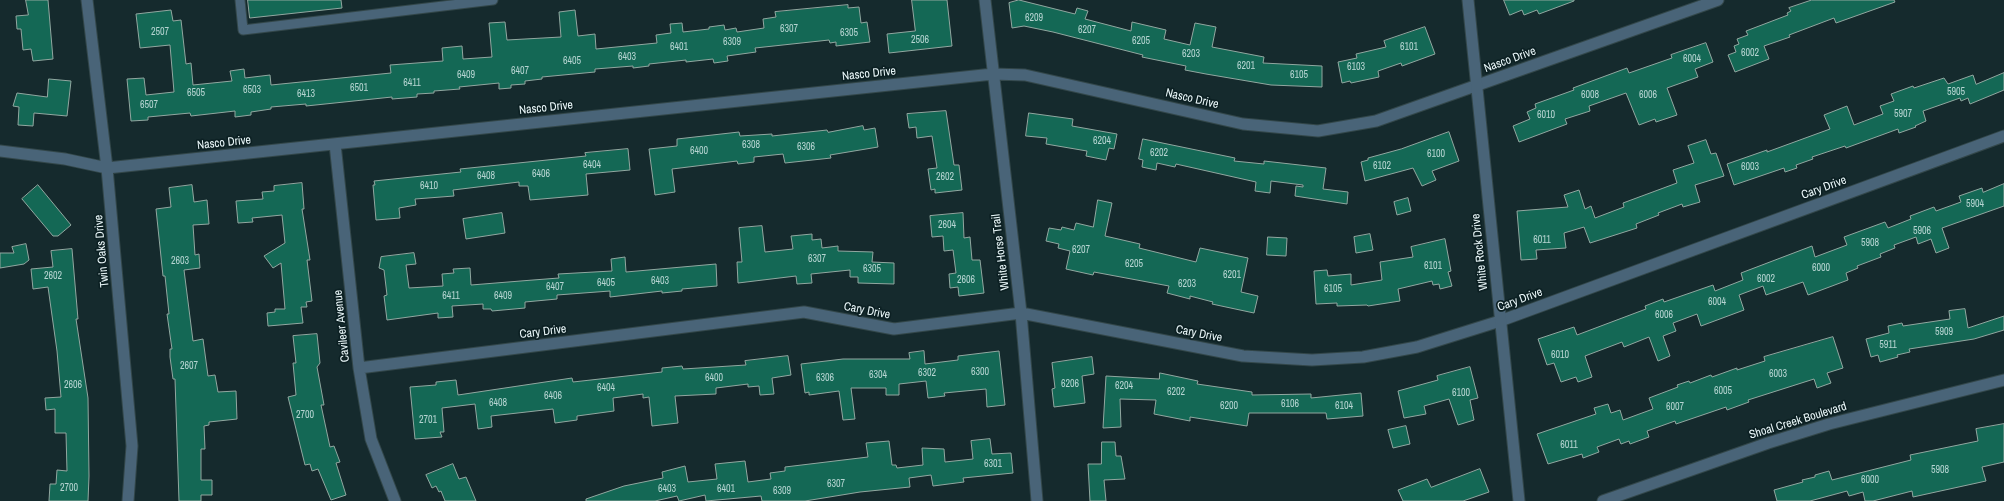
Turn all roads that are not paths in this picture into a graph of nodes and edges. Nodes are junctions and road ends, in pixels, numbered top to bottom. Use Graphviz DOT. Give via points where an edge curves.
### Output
graph roads {
  1 [pos="87,0"];
  2 [pos="240,0"];
  3 [pos="492,0"];
  4 [pos="985,0"];
  5 [pos="1468,0"];
  6 [pos="1718,0"];
  7 [pos="467,1"];
  8 [pos="993,74"];
  9 [pos="1476,86"];
  10 [pos="2004,136"];
  11 [pos="335,144"];
  12 [pos="0,151"];
  13 [pos="108,168"];
  14 [pos="1021,313"];
  15 [pos="1500,321"];
  16 [pos="359,368"];
  17 [pos="2004,380"];
  18 [pos="128,501"];
  19 [pos="395,501"];
  20 [pos="1037,501"];
  21 [pos="1519,501"];
  22 [pos="1603,501"];
  1 -- 13 [label="street, Twin Oaks Drive"];
  2 -- 7 [label="lane" via="243,30"];
  3 -- 7 [label="lane"];
  4 -- 8 [label="street, White Horse Trail"];
  5 -- 9 [label="street, White Rock Drive"];
  6 -- 9 [label="street, Nasco Drive"];
  8 -- 9 [label="street, Nasco Drive" via="1025,75 1243,124 1318,131 1376,121"];
  8 -- 11 [label="street, Nasco Drive"];
  8 -- 14 [label="street, White Horse Trail"];
  9 -- 15 [label="street, White Rock Drive"];
  10 -- 15 [label="street, Cary Drive"];
  11 -- 13 [label="street, Nasco Drive"];
  11 -- 16 [label="street, Cavileer Avenue"];
  12 -- 13 [label="street, Nasco Drive" via="65,158"];
  13 -- 18 [label="street, Twin Oaks Drive" via="132,446"];
  14 -- 15 [label="street, Cary Drive" via="1243,356 1312,360 1363,357 1417,347"];
  14 -- 16 [label="street, Cary Drive" via="894,329 804,312"];
  14 -- 20 [label="street, White Horse Trail"];
  15 -- 21 [label="street, White Rock Drive"];
  16 -- 19 [label="street, Cavileer Avenue" via="371,439"];
  17 -- 22 [label="street, Shoal Creek Boulevard" via="1829,424"];
}
